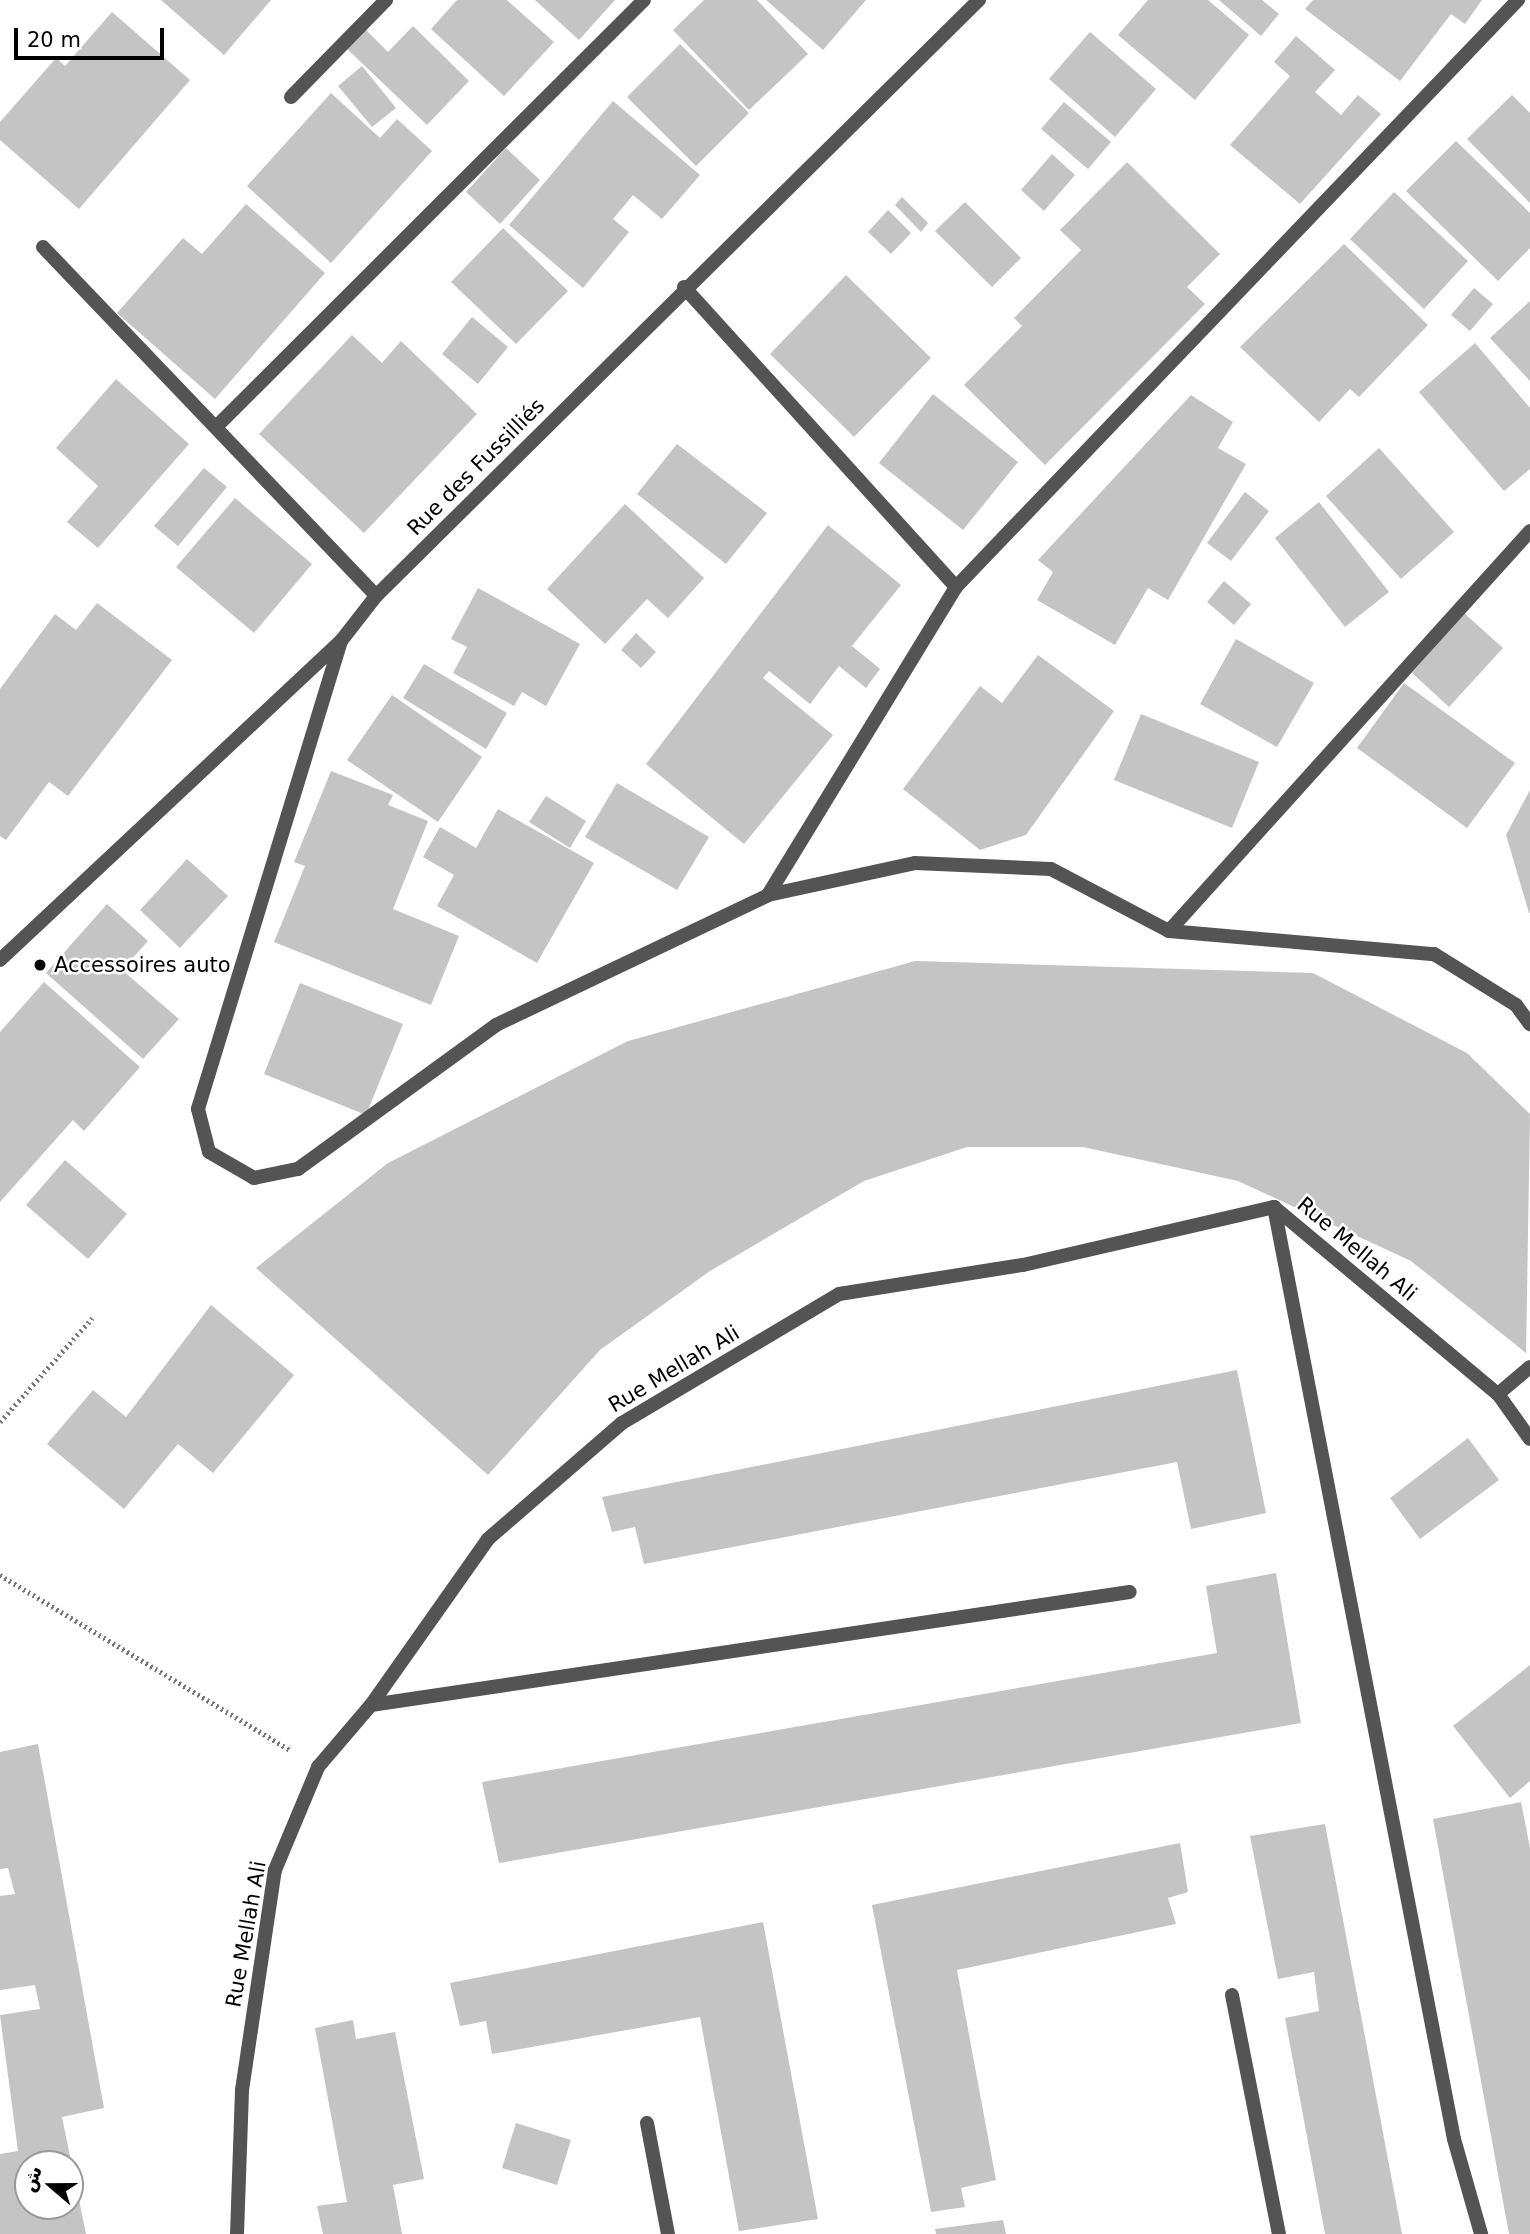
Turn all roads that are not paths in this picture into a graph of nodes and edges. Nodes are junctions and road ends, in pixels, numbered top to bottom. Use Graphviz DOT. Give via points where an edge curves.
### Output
graph roads {
  1 [pos="386,0"];
  2 [pos="644,0"];
  3 [pos="979,0"];
  4 [pos="1518,0"];
  5 [pos="291,97"];
  6 [pos="43,247"];
  7 [pos="684,287"];
  8 [pos="217,426"];
  9 [pos="1530,531"];
  10 [pos="956,587"];
  11 [pos="376,596"];
  12 [pos="341,641"];
  13 [pos="768,895"];
  14 [pos="1169,931"];
  15 [pos="0,960"];
  16 [pos="1530,1024"];
  17 [pos="1274,1207"];
  18 [pos="1530,1367"];
  19 [pos="1497,1394"];
  20 [pos="1530,1439"];
  21 [pos="1130,1592"];
  22 [pos="371,1705"];
  23 [pos="1232,1994"];
  24 [pos="647,2123"];
  25 [pos="237,2234"];
  26 [pos="668,2234"];
  27 [pos="1279,2234"];
  28 [pos="1481,2234"];
  1 -- 5 [label="street"];
  2 -- 8 [label="street"];
  3 -- 7 [label="street, Rue des Fussilliés"];
  4 -- 10 [label="street"];
  6 -- 8 [label="street"];
  7 -- 10 [label="street"];
  7 -- 11 [label="street, Rue des Fussilliés"];
  8 -- 11 [label="street"];
  9 -- 14 [label="street"];
  10 -- 13 [label="street"];
  11 -- 12 [label="street, Rue des Fussilliés"];
  12 -- 13 [label="street" via="198,1109 209,1152 254,1178 298,1170 496,1025"];
  12 -- 15 [label="street, Rue des Fussilliés"];
  13 -- 14 [label="street" via="915,863 1051,869"];
  14 -- 16 [label="street" via="1434,954 1516,1005"];
  17 -- 19 [label="street, Rue Mellah Ali"];
  17 -- 22 [label="street, Rue Mellah Ali" via="1023,1265 839,1294 622,1423 488,1539"];
  17 -- 28 [label="street" via="1454,2139"];
  18 -- 19 [label="street"];
  19 -- 20 [label="street, Rue Mellah Ali"];
  21 -- 22 [label="street"];
  22 -- 25 [label="street, Rue Mellah Ali" via="318,1767 275,1870 242,2090"];
  23 -- 27 [label="street"];
  24 -- 26 [label="street"];
}
